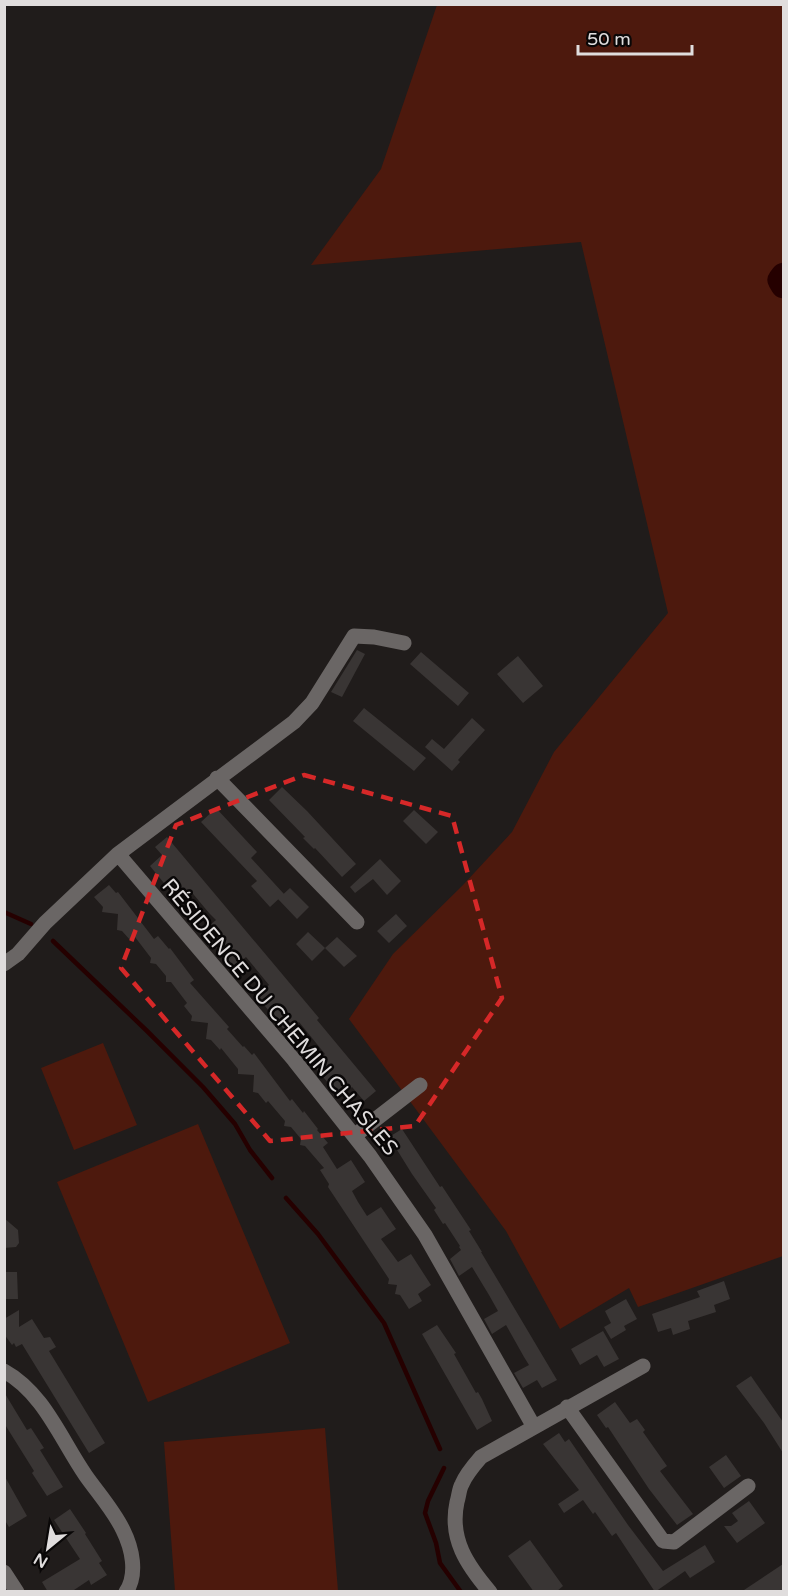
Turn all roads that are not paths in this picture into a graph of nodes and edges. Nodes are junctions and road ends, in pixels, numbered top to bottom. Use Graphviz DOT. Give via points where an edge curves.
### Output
graph roads {
  1 [pos="404,643"];
  2 [pos="217,778"];
  3 [pos="117,854"];
  4 [pos="357,922"];
  5 [pos="4,964"];
  6 [pos="420,1085"];
  7 [pos="354,1136"];
  8 [pos="643,1366"];
  9 [pos="4,1371"];
  10 [pos="567,1407"];
  11 [pos="534,1427"];
  12 [pos="748,1486"];
  13 [pos="4,1572"];
  14 [pos="17,1592"];
  15 [pos="126,1592"];
  16 [pos="490,1592"];
  1 -- 2 [label="street" via="354,636 312,703 294,722"];
  2 -- 3 [label="street"];
  2 -- 4 [label="street"];
  3 -- 5 [label="street"];
  3 -- 7 [label="street, RÉSIDENCE DU CHEMIN CHASLES"];
  6 -- 7 [label="street"];
  7 -- 11 [label="street, RÉSIDENCE DU CHEMIN CHASLES" via="425,1235"];
  8 -- 10 [label="street"];
  9 -- 15 [label="street" via="36,1395 123,1530 133,1574"];
  10 -- 11 [label="street"];
  10 -- 12 [label="street" via="663,1541 674,1542"];
  11 -- 16 [label="street" via="481,1456 461,1484 455,1513 457,1540 472,1571"];
  13 -- 14 [label="street"];
}
